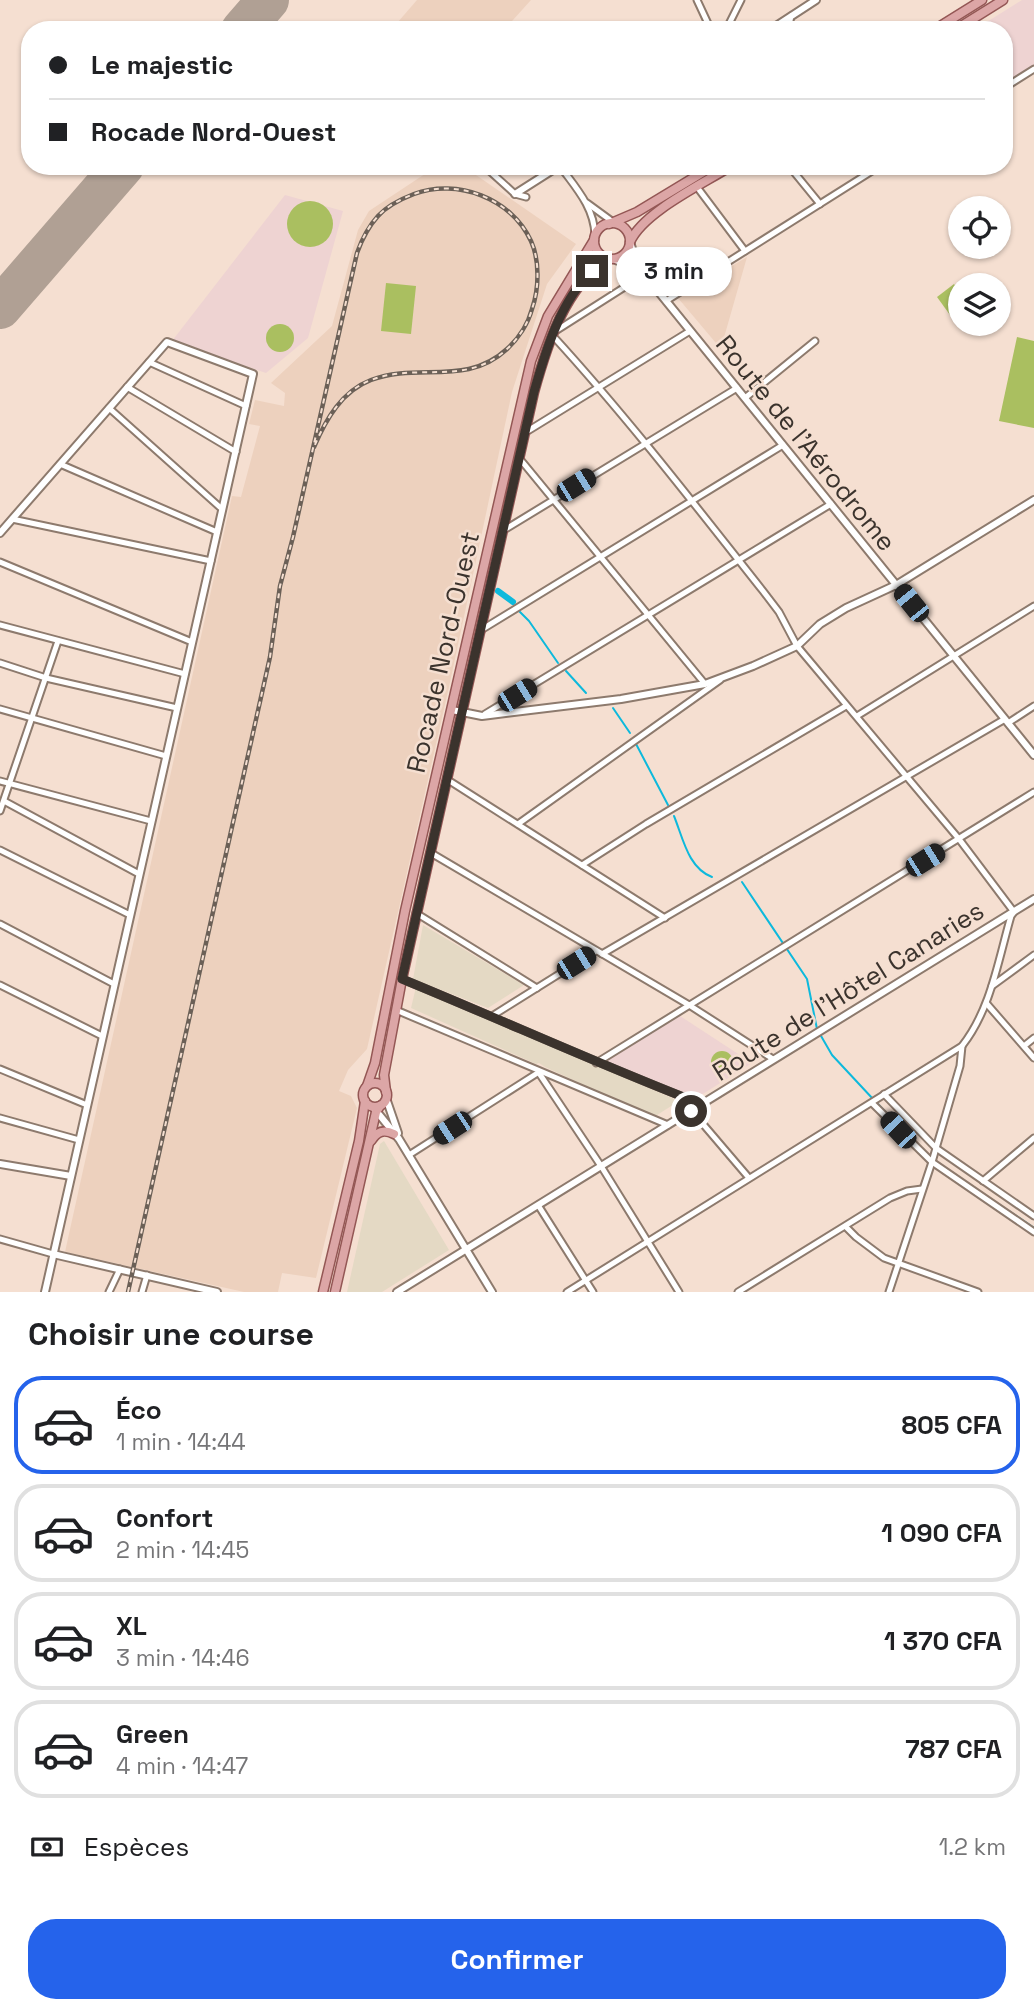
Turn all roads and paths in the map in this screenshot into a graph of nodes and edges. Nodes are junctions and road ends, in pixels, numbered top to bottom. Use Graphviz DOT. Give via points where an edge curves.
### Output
graph roads {
  1 [pos="697,0"];
  2 [pos="741,0"];
  3 [pos="816,0"];
  4 [pos="982,0"];
  5 [pos="1003,0"];
  6 [pos="791,16"];
  7 [pos="707,21"];
  8 [pos="730,21"];
  9 [pos="784,21"];
  10 [pos="790,21"];
  11 [pos="948,21"];
  12 [pos="969,21"];
  13 [pos="1034,69"];
  14 [pos="1013,82"];
  15 [pos="494,175"];
  16 [pos="545,175"];
  17 [pos="566,175"];
  18 [pos="698,175"];
  19 [pos="716,175"];
  20 [pos="796,175"];
  21 [pos="866,175"];
  22 [pos="697,187"];
  23 [pos="514,194"];
  24 [pos="526,197"];
  25 [pos="587,203"];
  26 [pos="820,204"];
  27 [pos="613,223"];
  28 [pos="595,237"];
  29 [pos="630,242"];
  30 [pos="745,251"];
  31 [pos="611,259"];
  32 [pos="642,276"];
  33 [pos="654,286"];
  34 [pos="666,301"];
  35 [pos="690,331"];
  36 [pos="553,334"];
  37 [pos="815,341"];
  38 [pos="149,362"];
  39 [pos="599,386"];
  40 [pos="127,387"];
  41 [pos="737,388"];
  42 [pos="745,398"];
  43 [pos="246,406"];
  44 [pos="109,408"];
  45 [pos="526,432"];
  46 [pos="645,442"];
  47 [pos="783,445"];
  48 [pos="236,452"];
  49 [pos="520,459"];
  50 [pos="60,464"];
  51 [pos="552,500"];
  52 [pos="1034,500"];
  53 [pos="690,501"];
  54 [pos="831,504"];
  55 [pos="222,509"];
  56 [pos="12,519"];
  57 [pos="503,530"];
  58 [pos="217,532"];
  59 [pos="0,533"];
  60 [pos="599,558"];
  61 [pos="738,559"];
  62 [pos="211,561"];
  63 [pos="0,562"];
  64 [pos="896,585"];
  65 [pos="1034,606"];
  66 [pos="647,616"];
  67 [pos="0,625"];
  68 [pos="481,631"];
  69 [pos="58,641"];
  70 [pos="192,642"];
  71 [pos="797,646"];
  72 [pos="954,656"];
  73 [pos="0,663"];
  74 [pos="185,674"];
  75 [pos="46,678"];
  76 [pos="722,679"];
  77 [pos="705,684"];
  78 [pos="846,706"];
  79 [pos="1034,706"];
  80 [pos="177,708"];
  81 [pos="0,709"];
  82 [pos="452,710"];
  83 [pos="462,712"];
  84 [pos="482,716"];
  85 [pos="857,716"];
  86 [pos="32,718"];
  87 [pos="1006,721"];
  88 [pos="1034,755"];
  89 [pos="166,756"];
  90 [pos="906,778"];
  91 [pos="0,780"];
  92 [pos="448,780"];
  93 [pos="10,783"];
  94 [pos="1034,792"];
  95 [pos="4,801"];
  96 [pos="0,811"];
  97 [pos="151,821"];
  98 [pos="518,824"];
  99 [pos="959,839"];
  100 [pos="0,850"];
  101 [pos="430,853"];
  102 [pos="582,865"];
  103 [pos="139,874"];
  104 [pos="1034,899"];
  105 [pos="1014,912"];
  106 [pos="416,913"];
  107 [pos="130,915"];
  108 [pos="665,918"];
  109 [pos="0,924"];
  110 [pos="599,953"];
  111 [pos="1034,956"];
  112 [pos="402,979"];
  113 [pos="114,984"];
  114 [pos="0,985"];
  115 [pos="992,986"];
  116 [pos="537,988"];
  117 [pos="987,1004"];
  118 [pos="689,1005"];
  119 [pos="396,1010"];
  120 [pos="492,1016"];
  121 [pos="102,1037"];
  122 [pos="1034,1038"];
  123 [pos="962,1046"];
  124 [pos="1024,1046"];
  125 [pos="1034,1058"];
  126 [pos="773,1059"];
  127 [pos="596,1063"];
  128 [pos="0,1069"];
  129 [pos="540,1071"];
  130 [pos="367,1086"];
  131 [pos="884,1094"];
  132 [pos="386,1095"];
  133 [pos="365,1101"];
  134 [pos="872,1103"];
  135 [pos="701,1104"];
  136 [pos="87,1105"];
  137 [pos="377,1108"];
  138 [pos="691,1111"];
  139 [pos="0,1118"];
  140 [pos="668,1125"];
  141 [pos="397,1136"];
  142 [pos="1034,1138"];
  143 [pos="79,1140"];
  144 [pos="369,1144"];
  145 [pos="936,1147"];
  146 [pos="409,1155"];
  147 [pos="932,1162"];
  148 [pos="0,1165"];
  149 [pos="601,1166"];
  150 [pos="71,1176"];
  151 [pos="749,1178"];
  152 [pos="983,1181"];
  153 [pos="922,1189"];
  154 [pos="538,1205"];
  155 [pos="1034,1216"];
  156 [pos="846,1227"];
  157 [pos="1034,1232"];
  158 [pos="0,1240"];
  159 [pos="647,1241"];
  160 [pos="465,1250"];
  161 [pos="53,1254"];
  162 [pos="899,1263"];
  163 [pos="120,1269"];
  164 [pos="147,1275"];
  165 [pos="585,1280"];
  166 [pos="323,1291"];
  167 [pos="45,1292"];
  168 [pos="109,1292"];
  169 [pos="142,1292"];
  170 [pos="217,1292"];
  171 [pos="335,1292"];
  172 [pos="397,1292"];
  173 [pos="492,1292"];
  174 [pos="568,1292"];
  175 [pos="593,1292"];
  176 [pos="679,1292"];
  177 [pos="738,1292"];
  178 [pos="889,1292"];
  179 [pos="978,1292"];
  1 -- 7 [label="street"];
  2 -- 8 [label="street"];
  3 -- 6 [label="street"];
  4 -- 11 [label="main road"];
  5 -- 12 [label="main road"];
  6 -- 9 [label="street"];
  6 -- 10 [label="street"];
  13 -- 14 [label="street"];
  15 -- 23 [label="street"];
  16 -- 23 [label="street"];
  17 -- 25 [label="street"];
  18 -- 27 [label="main road"];
  19 -- 22 [label="main road"];
  20 -- 26 [label="street"];
  21 -- 26 [label="street"];
  22 -- 29 [label="main road" via="646,220"];
  22 -- 30 [label="street"];
  23 -- 24 [label="street"];
  25 -- 27 [label="street"];
  25 -- 28 [label="street"];
  26 -- 30 [label="street"];
  27 -- 28 [label="main road" via="602,226"];
  27 -- 29 [label="main road" via="626,231"];
  28 -- 31 [label="main road" via="597,250"];
  28 -- 82 [label="main road, Rocade Nord-Ouest" via="548,316 531,361"];
  29 -- 31 [label="main road" via="623,255"];
  29 -- 33 [label="street, Route de l'Aérodrome"];
  30 -- 34 [label="street"];
  31 -- 32 [label="street, Route de l'Aérodrome" via="630,265"];
  31 -- 36 [label="main road, Rocade Nord-Ouest" via="582,282"];
  32 -- 33 [label="street, Route de l'Aérodrome"];
  32 -- 36 [label="street"];
  33 -- 34 [label="street, Route de l'Aérodrome"];
  34 -- 35 [label="street, Route de l'Aérodrome"];
  35 -- 39 [label="street"];
  35 -- 41 [label="street, Route de l'Aérodrome"];
  36 -- 39 [label="street"];
  36 -- 45 [label="main road, Rocade Nord-Ouest"];
  37 -- 42 [label="street"];
  38 -- 40 [label="street"];
  38 -- 43 [label="street"];
  38 -- 43 [label="street" via="167,342 253,374"];
  39 -- 45 [label="street"];
  39 -- 46 [label="street"];
  40 -- 44 [label="street"];
  40 -- 48 [label="street"];
  41 -- 42 [label="street, Route de l'Aérodrome"];
  41 -- 46 [label="street"];
  42 -- 47 [label="street, Route de l'Aérodrome"];
  43 -- 48 [label="street"];
  44 -- 50 [label="street"];
  44 -- 55 [label="street"];
  45 -- 49 [label="main road, Rocade Nord-Ouest"];
  46 -- 51 [label="street"];
  46 -- 53 [label="street"];
  47 -- 53 [label="street"];
  47 -- 54 [label="street, Route de l'Aérodrome"];
  48 -- 55 [label="street"];
  49 -- 51 [label="street"];
  49 -- 57 [label="main road, Rocade Nord-Ouest"];
  50 -- 56 [label="street"];
  50 -- 58 [label="street"];
  51 -- 57 [label="street"];
  51 -- 60 [label="street"];
  52 -- 64 [label="street"];
  53 -- 60 [label="street"];
  53 -- 61 [label="street"];
  54 -- 61 [label="street"];
  54 -- 64 [label="street, Route de l'Aérodrome"];
  55 -- 58 [label="street"];
  56 -- 59 [label="street"];
  56 -- 62 [label="street"];
  57 -- 68 [label="main road, Rocade Nord-Ouest"];
  58 -- 62 [label="street"];
  60 -- 66 [label="street"];
  60 -- 68 [label="street"];
  61 -- 66 [label="street"];
  61 -- 71 [label="street" via="779,612"];
  62 -- 70 [label="street"];
  63 -- 70 [label="street"];
  64 -- 71 [label="street" via="828,619"];
  64 -- 72 [label="street, Route de l'Aérodrome"];
  65 -- 72 [label="street"];
  66 -- 77 [label="street"];
  66 -- 84 [label="street"];
  67 -- 69 [label="street"];
  68 -- 83 [label="main road, Rocade Nord-Ouest"];
  69 -- 74 [label="street"];
  69 -- 75 [label="street"];
  70 -- 74 [label="street"];
  71 -- 76 [label="street"];
  71 -- 78 [label="street"];
  72 -- 85 [label="street"];
  72 -- 87 [label="street, Route de l'Aérodrome"];
  73 -- 75 [label="street"];
  74 -- 80 [label="street"];
  75 -- 80 [label="street"];
  75 -- 86 [label="street"];
  76 -- 77 [label="street"];
  76 -- 98 [label="street"];
  77 -- 84 [label="street"];
  78 -- 85 [label="street"];
  78 -- 102 [label="street"];
  79 -- 87 [label="street"];
  80 -- 89 [label="street"];
  81 -- 86 [label="street"];
  82 -- 83 [label="street"];
  82 -- 130 [label="main road, Rocade Nord-Ouest"];
  83 -- 84 [label="street"];
  83 -- 92 [label="main road, Rocade Nord-Ouest"];
  85 -- 90 [label="street"];
  86 -- 89 [label="street"];
  86 -- 93 [label="street"];
  87 -- 88 [label="street, Route de l'Aérodrome"];
  87 -- 90 [label="street"];
  89 -- 97 [label="street"];
  90 -- 99 [label="street"];
  90 -- 108 [label="street"];
  91 -- 93 [label="street"];
  92 -- 98 [label="street"];
  92 -- 101 [label="main road, Rocade Nord-Ouest"];
  93 -- 95 [label="street"];
  93 -- 97 [label="street"];
  94 -- 99 [label="street"];
  95 -- 96 [label="street"];
  95 -- 103 [label="street"];
  97 -- 103 [label="street"];
  98 -- 102 [label="street"];
  99 -- 105 [label="street"];
  99 -- 118 [label="street"];
  100 -- 107 [label="street"];
  101 -- 106 [label="main road, Rocade Nord-Ouest"];
  101 -- 110 [label="street"];
  102 -- 108 [label="street"];
  103 -- 107 [label="street"];
  104 -- 105 [label="street, Route de l'Hôtel Canaries"];
  105 -- 115 [label="street"];
  105 -- 126 [label="street, Route de l'Hôtel Canaries"];
  106 -- 112 [label="main road, Rocade Nord-Ouest"];
  106 -- 116 [label="street"];
  107 -- 113 [label="street"];
  108 -- 110 [label="street"];
  109 -- 113 [label="street"];
  110 -- 116 [label="street"];
  110 -- 118 [label="street"];
  111 -- 115 [label="street"];
  112 -- 119 [label="main road, Rocade Nord-Ouest"];
  112 -- 120 [label="street"];
  113 -- 121 [label="street"];
  114 -- 121 [label="street"];
  115 -- 117 [label="street"];
  116 -- 120 [label="street"];
  117 -- 123 [label="street"];
  117 -- 124 [label="street"];
  118 -- 126 [label="street"];
  118 -- 127 [label="street"];
  119 -- 129 [label="street"];
  119 -- 132 [label="main road, Rocade Nord-Ouest" via="384,1075"];
  120 -- 127 [label="street"];
  121 -- 136 [label="street"];
  122 -- 124 [label="street"];
  123 -- 131 [label="street"];
  123 -- 145 [label="street"];
  124 -- 125 [label="street"];
  126 -- 135 [label="street, Route de l'Hôtel Canaries"];
  127 -- 135 [label="street"];
  128 -- 136 [label="street"];
  129 -- 140 [label="street"];
  129 -- 146 [label="street"];
  129 -- 149 [label="street"];
  130 -- 132 [label="main road" via="380,1084"];
  130 -- 133 [label="main road"];
  131 -- 134 [label="street"];
  131 -- 145 [label="street"];
  132 -- 137 [label="main road"];
  132 -- 141 [label="street"];
  133 -- 137 [label="main road"];
  133 -- 166 [label="main road"];
  134 -- 147 [label="street"];
  134 -- 151 [label="street"];
  135 -- 138 [label="street, Route de l'Hôtel Canaries"];
  136 -- 143 [label="street"];
  137 -- 141 [label="street"];
  137 -- 144 [label="main road"];
  138 -- 140 [label="street, Route de l'Hôtel Canaries"];
  138 -- 151 [label="street"];
  139 -- 143 [label="street"];
  140 -- 149 [label="street, Route de l'Hôtel Canaries"];
  141 -- 144 [label="main road" via="378,1133"];
  141 -- 146 [label="street"];
  142 -- 152 [label="street"];
  143 -- 150 [label="street"];
  144 -- 171 [label="main road"];
  145 -- 147 [label="street"];
  145 -- 152 [label="street"];
  146 -- 160 [label="street"];
  147 -- 153 [label="street"];
  147 -- 157 [label="street"];
  148 -- 150 [label="street"];
  149 -- 154 [label="street, Route de l'Hôtel Canaries"];
  149 -- 159 [label="street"];
  150 -- 161 [label="street"];
  151 -- 159 [label="street"];
  152 -- 155 [label="street"];
  153 -- 156 [label="street" via="890,1198"];
  153 -- 162 [label="street"];
  154 -- 160 [label="street, Route de l'Hôtel Canaries"];
  154 -- 165 [label="street"];
  156 -- 162 [label="street" via="869,1248"];
  156 -- 177 [label="street"];
  158 -- 161 [label="street"];
  159 -- 165 [label="street"];
  159 -- 176 [label="street"];
  160 -- 172 [label="street, Route de l'Hôtel Canaries"];
  160 -- 173 [label="street"];
  161 -- 163 [label="street"];
  161 -- 167 [label="street"];
  162 -- 178 [label="street"];
  162 -- 179 [label="street"];
  163 -- 164 [label="street"];
  163 -- 168 [label="street"];
  164 -- 169 [label="street"];
  164 -- 170 [label="street"];
  165 -- 174 [label="street"];
  165 -- 175 [label="street"];
}
